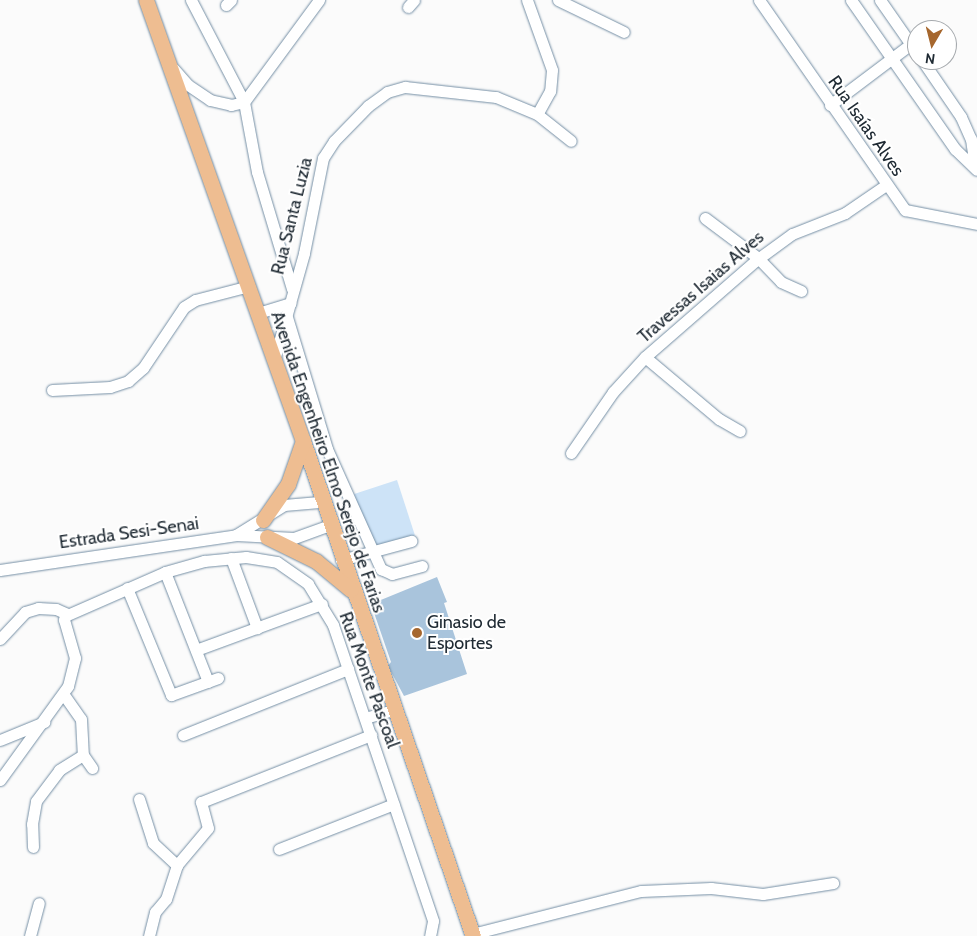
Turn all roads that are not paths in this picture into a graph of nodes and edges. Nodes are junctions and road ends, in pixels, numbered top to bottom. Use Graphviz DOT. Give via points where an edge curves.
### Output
graph roads {
  1 [pos="146,0"];
  2 [pos="191,0"];
  3 [pos="319,0"];
  4 [pos="527,0"];
  5 [pos="558,0"];
  6 [pos="759,0"];
  7 [pos="851,0"];
  8 [pos="880,0"];
  9 [pos="624,32"];
  10 [pos="907,38"];
  11 [pos="907,51"];
  12 [pos="892,58"];
  13 [pos="167,61"];
  14 [pos="929,70"];
  15 [pos="244,102"];
  16 [pos="830,105"];
  17 [pos="537,114"];
  18 [pos="572,141"];
  19 [pos="976,169"];
  20 [pos="886,186"];
  21 [pos="705,218"];
  22 [pos="977,224"];
  23 [pos="758,258"];
  24 [pos="249,286"];
  25 [pos="292,289"];
  26 [pos="801,291"];
  27 [pos="290,303"];
  28 [pos="258,313"];
  29 [pos="287,317"];
  30 [pos="645,357"];
  31 [pos="274,360"];
  32 [pos="52,390"];
  33 [pos="740,431"];
  34 [pos="303,441"];
  35 [pos="571,453"];
  36 [pos="322,502"];
  37 [pos="263,520"];
  38 [pos="329,525"];
  39 [pos="236,535"];
  40 [pos="267,537"];
  41 [pos="410,541"];
  42 [pos="373,553"];
  43 [pos="231,558"];
  44 [pos="342,560"];
  45 [pos="0,562"];
  46 [pos="27,566"];
  47 [pos="422,566"];
  48 [pos="0,570"];
  49 [pos="165,572"];
  50 [pos="127,588"];
  51 [pos="352,590"];
  52 [pos="322,604"];
  53 [pos="67,614"];
  54 [pos="258,628"];
  55 [pos="0,639"];
  56 [pos="196,650"];
  57 [pos="348,669"];
  58 [pos="64,695"];
  59 [pos="393,710"];
  60 [pos="365,718"];
  61 [pos="44,722"];
  62 [pos="183,735"];
  63 [pos="371,735"];
  64 [pos="0,740"];
  65 [pos="82,754"];
  66 [pos="92,768"];
  67 [pos="0,780"];
  68 [pos="139,798"];
  69 [pos="394,804"];
  70 [pos="33,847"];
  71 [pos="279,850"];
  72 [pos="177,864"];
  73 [pos="833,883"];
  74 [pos="39,903"];
  75 [pos="472,935"];
  76 [pos="30,936"];
  77 [pos="148,936"];
  78 [pos="430,936"];
  1 -- 13 [label="main road, Avenida Engenheiro Elmo Serejo de Farias"];
  2 -- 15 [label="street"];
  3 -- 15 [label="street"];
  4 -- 17 [label="street" via="552,70 550,91"];
  5 -- 9 [label="street"];
  6 -- 16 [label="street, Rua Isaías Alves"];
  7 -- 12 [label="street"];
  8 -- 10 [label="street"];
  11 -- 12 [label="street"];
  12 -- 16 [label="street"];
  12 -- 19 [label="street" via="955,150"];
  13 -- 15 [label="street" via="188,85 210,100 231,105"];
  13 -- 24 [label="main road, Avenida Engenheiro Elmo Serejo de Farias"];
  14 -- 19 [label="street" via="961,117 970,139"];
  15 -- 25 [label="street" via="257,172"];
  16 -- 20 [label="street, Rua Isaías Alves"];
  17 -- 18 [label="street, Rua Santa Luzia"];
  17 -- 25 [label="street, Rua Santa Luzia" via="506,99 485,95 405,87 387,92 350,123 323,158 304,253"];
  20 -- 22 [label="street, Rua Isaías Alves" via="907,211"];
  20 -- 23 [label="street, Travessas Isaias Alves" via="845,213 792,234"];
  21 -- 23 [label="street"];
  23 -- 26 [label="street" via="781,282"];
  23 -- 30 [label="street, Travessas Isaias Alves"];
  24 -- 28 [label="main road, Avenida Engenheiro Elmo Serejo de Farias"];
  24 -- 32 [label="street" via="196,300 184,307 143,368 128,381 110,387"];
  25 -- 27 [label="street, Rua Santa Luzia"];
  27 -- 28 [label="street"];
  27 -- 29 [label="street, Rua Santa Luzia"];
  28 -- 31 [label="main road, Avenida Engenheiro Elmo Serejo de Farias"];
  29 -- 31 [label="street, Rua Santa Luzia"];
  29 -- 42 [label="street" via="327,449"];
  30 -- 33 [label="street" via="719,419"];
  30 -- 35 [label="street, Travessas Isaias Alves" via="613,392"];
  31 -- 34 [label="main road, Avenida Engenheiro Elmo Serejo de Farias"];
  34 -- 36 [label="main road, Avenida Engenheiro Elmo Serejo de Farias"];
  34 -- 37 [label="main road" via="288,484"];
  36 -- 37 [label="street, Estrada Sesi-Senai" via="290,504"];
  36 -- 38 [label="main road, Avenida Engenheiro Elmo Serejo de Farias"];
  37 -- 39 [label="street, Estrada Sesi-Senai"];
  38 -- 40 [label="street, Estrada Sesi-Senai" via="294,538"];
  38 -- 44 [label="main road, Avenida Engenheiro Elmo Serejo de Farias"];
  39 -- 40 [label="street, Estrada Sesi-Senai"];
  39 -- 46 [label="street, Estrada Sesi-Senai"];
  40 -- 51 [label="main road" via="316,561"];
  41 -- 42 [label="street"];
  42 -- 44 [label="street"];
  42 -- 47 [label="street" via="386,573"];
  43 -- 49 [label="street, Rua Monte Pascoal"];
  43 -- 52 [label="street, Rua Monte Pascoal" via="264,558 287,566 308,584"];
  43 -- 54 [label="street"];
  44 -- 51 [label="main road, Avenida Engenheiro Elmo Serejo de Farias"];
  45 -- 46 [label="street, Estrada Sesi-Senai"];
  46 -- 48 [label="street, Estrada Sesi-Senai"];
  49 -- 50 [label="street, Rua Monte Pascoal"];
  49 -- 56 [label="street"];
  50 -- 53 [label="street, Rua Monte Pascoal"];
  50 -- 56 [label="street" via="171,694 213,680"];
  51 -- 59 [label="main road, Avenida Engenheiro Elmo Serejo de Farias"];
  52 -- 54 [label="street"];
  52 -- 57 [label="street, Rua Monte Pascoal" via="333,624"];
  53 -- 55 [label="street" via="47,608 25,612"];
  53 -- 58 [label="street" via="64,620 75,663"];
  54 -- 56 [label="street"];
  57 -- 60 [label="street, Rua Monte Pascoal"];
  57 -- 62 [label="street"];
  58 -- 61 [label="street"];
  58 -- 65 [label="street" via="81,720"];
  59 -- 60 [label="street"];
  59 -- 75 [label="main road, Avenida Engenheiro Elmo Serejo de Farias"];
  60 -- 63 [label="street, Rua Monte Pascoal"];
  61 -- 64 [label="street"];
  61 -- 67 [label="street"];
  63 -- 69 [label="street, Rua Monte Pascoal"];
  63 -- 72 [label="street" via="201,802 208,828"];
  65 -- 66 [label="street"];
  65 -- 70 [label="street" via="59,770 36,801"];
  68 -- 72 [label="street" via="153,843"];
  69 -- 71 [label="street"];
  69 -- 78 [label="street, Rua Monte Pascoal" via="434,921"];
  72 -- 77 [label="street" via="166,899 156,912"];
  73 -- 75 [label="street" via="763,894 711,888 641,891"];
  74 -- 76 [label="street"];
}
